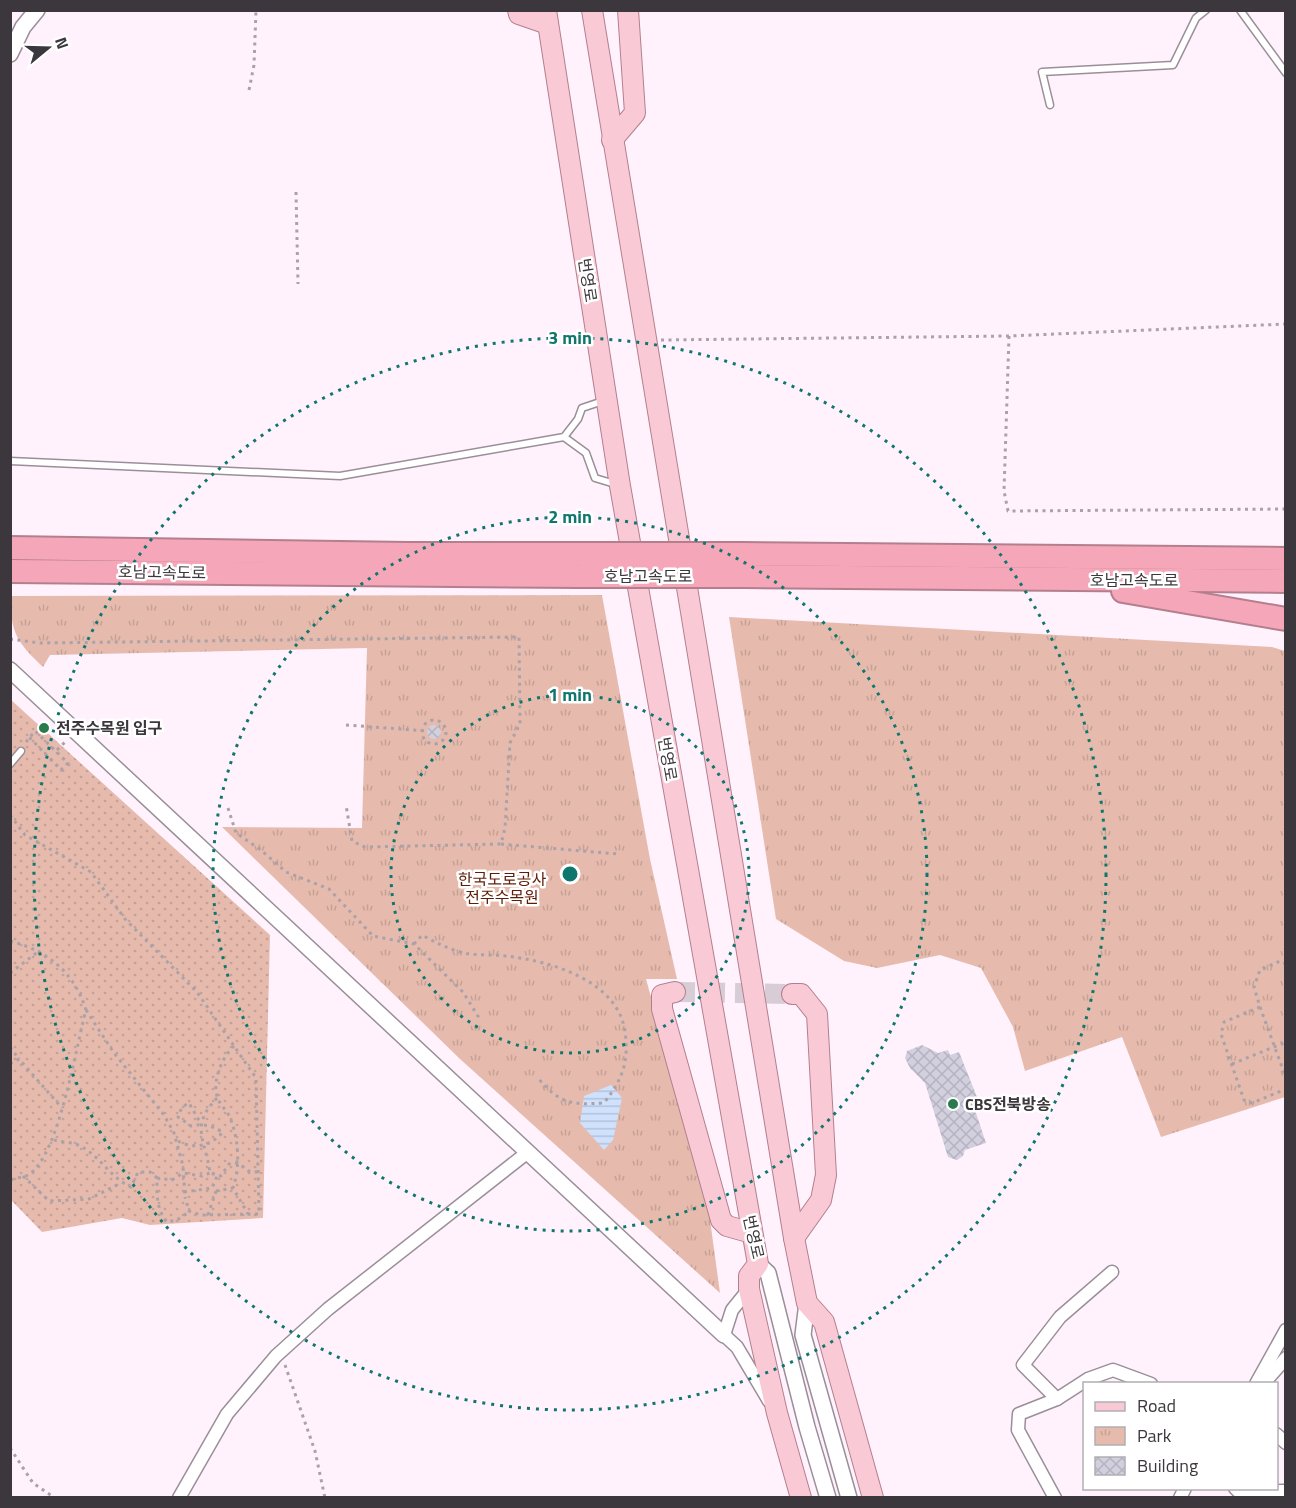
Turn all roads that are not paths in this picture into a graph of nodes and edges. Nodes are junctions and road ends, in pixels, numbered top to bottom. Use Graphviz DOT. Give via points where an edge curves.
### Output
graph roads {
  1 [pos="38,10"];
  2 [pos="518,10"];
  3 [pos="592,10"];
  4 [pos="628,10"];
  5 [pos="1206,10"];
  6 [pos="1240,10"];
  7 [pos="547,17"];
  8 [pos="10,54"];
  9 [pos="1286,73"];
  10 [pos="1050,105"];
  11 [pos="612,140"];
  12 [pos="606,400"];
  13 [pos="564,437"];
  14 [pos="10,461"];
  15 [pos="620,486"];
  16 [pos="12,548"];
  17 [pos="1286,559"];
  18 [pos="578,565"];
  19 [pos="743,565"];
  20 [pos="10,571"];
  21 [pos="1091,580"];
  22 [pos="1286,581"];
  23 [pos="1286,619"];
  24 [pos="10,670"];
  25 [pos="21,751"];
  26 [pos="10,764"];
  27 [pos="675,992"];
  28 [pos="792,994"];
  29 [pos="528,1152"];
  30 [pos="752,1233"];
  31 [pos="794,1238"];
  32 [pos="758,1264"];
  33 [pos="1112,1272"];
  34 [pos="749,1289"];
  35 [pos="807,1303"];
  36 [pos="1286,1330"];
  37 [pos="724,1335"];
  38 [pos="1286,1358"];
  39 [pos="1083,1382"];
  40 [pos="1083,1382"];
  41 [pos="1148,1382"];
  42 [pos="1257,1382"];
  43 [pos="1264,1382"];
  44 [pos="1057,1399"];
  45 [pos="777,1413"];
  46 [pos="1237,1490"];
  47 [pos="1284,1491"];
  48 [pos="179,1497"];
  49 [pos="801,1497"];
  50 [pos="828,1497"];
  51 [pos="849,1497"];
  52 [pos="873,1497"];
  53 [pos="1055,1497"];
  1 -- 8 [label="street" via="23,27"];
  2 -- 7 [label="main road" via="519,14"];
  3 -- 11 [label="main road"];
  4 -- 11 [label="main road" via="635,113"];
  5 -- 10 [label="lane" via="1196,18 1173,65 1042,72"];
  6 -- 9 [label="lane"];
  7 -- 12 [label="main road, 번영로"];
  11 -- 31 [label="main road"];
  12 -- 13 [label="lane" via="582,408 579,419"];
  12 -- 15 [label="main road, 번영로"];
  13 -- 14 [label="lane" via="340,476"];
  13 -- 15 [label="lane" via="586,453 595,478"];
  15 -- 30 [label="main road, 번영로"];
  16 -- 18 [label="highway, 호남고속도로" via="408,554"];
  17 -- 19 [label="highway, 호남고속도로"];
  18 -- 19 [label="highway, 호남고속도로, bridge"];
  18 -- 20 [label="highway, 호남고속도로"];
  19 -- 21 [label="highway, 호남고속도로"];
  21 -- 22 [label="highway, 호남고속도로"];
  21 -- 23 [label="highway" via="1108,588"];
  24 -- 29 [label="street"];
  25 -- 26 [label="lane"];
  27 -- 30 [label="main road" via="662,995 662,1009 721,1221"];
  28 -- 31 [label="main road" via="801,994 817,1014 826,1175 821,1200"];
  29 -- 37 [label="street"];
  29 -- 48 [label="street" via="337,1302 279,1354 227,1414"];
  30 -- 32 [label="main road, 번영로"];
  31 -- 35 [label="main road"];
  32 -- 34 [label="main road" via="749,1276"];
  32 -- 50 [label="street, 번영로" via="768,1273"];
  33 -- 44 [label="street" via="1060,1317 1023,1365"];
  34 -- 37 [label="street" via="732,1310"];
  34 -- 45 [label="main road"];
  35 -- 51 [label="street" via="803,1335"];
  35 -- 52 [label="main road" via="824,1322"];
  36 -- 42 [label="street"];
  37 -- 45 [label="street" via="738,1347"];
  38 -- 43 [label="street"];
  39 -- 44 [label="street"];
  40 -- 41 [label="street" via="1113,1370"];
  44 -- 53 [label="street" via="1019,1414 1018,1430"];
  45 -- 49 [label="main road"];
  46 -- 47 [label="street"];
}
